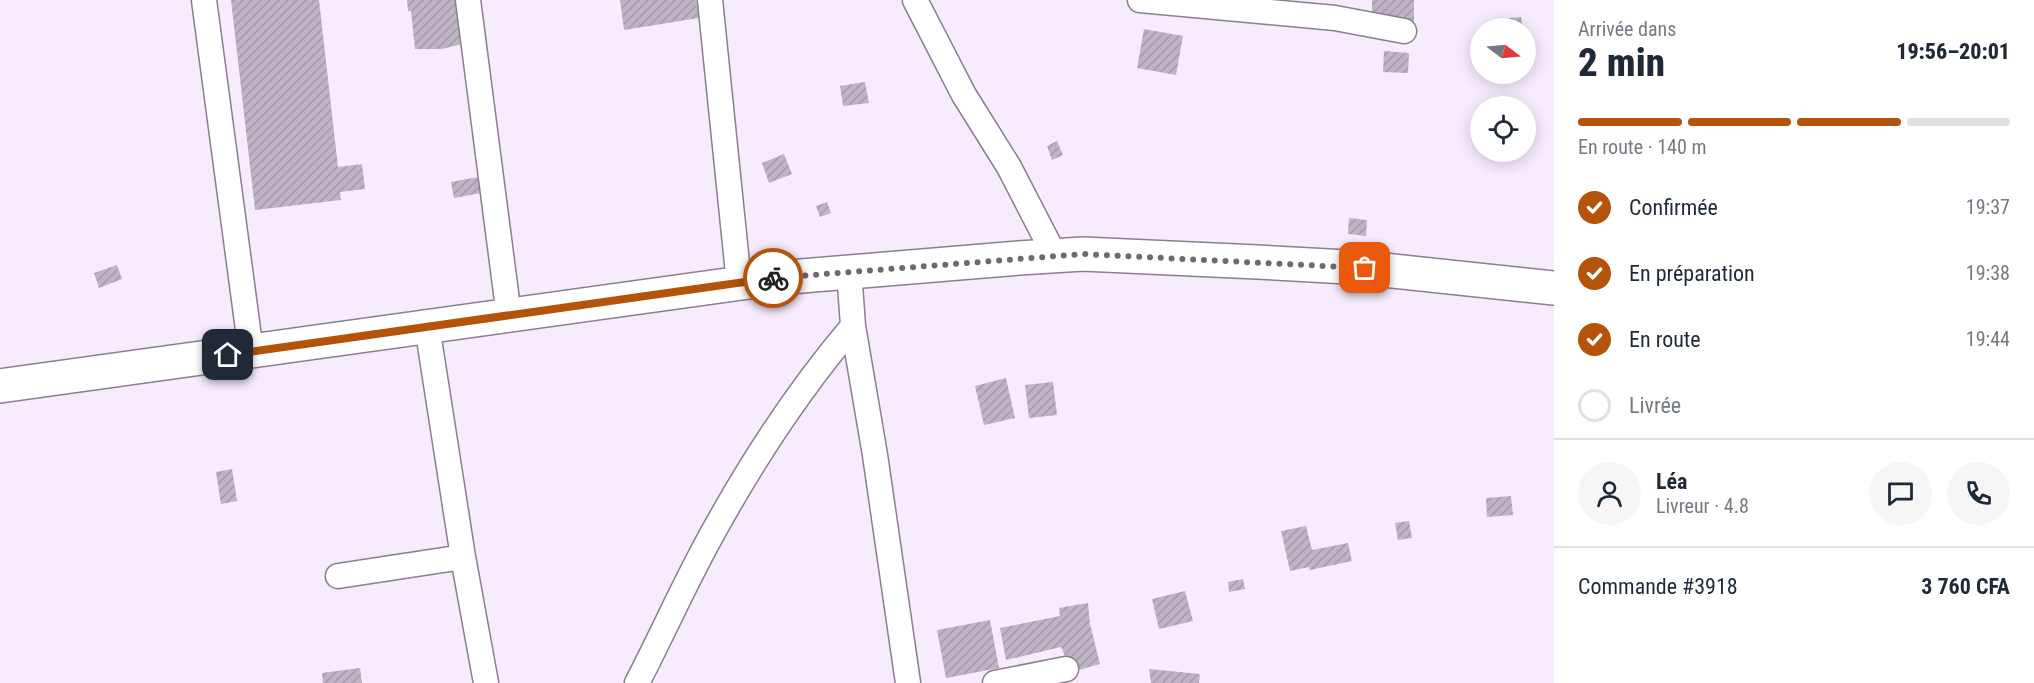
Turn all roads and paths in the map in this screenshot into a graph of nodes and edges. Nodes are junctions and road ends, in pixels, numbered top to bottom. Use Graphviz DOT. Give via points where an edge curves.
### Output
graph roads {
  1 [pos="204,0"];
  2 [pos="468,0"];
  3 [pos="710,0"];
  4 [pos="915,0"];
  5 [pos="1140,0"];
  6 [pos="1404,31"];
  7 [pos="1055,256"];
  8 [pos="849,271"];
  9 [pos="739,283"];
  10 [pos="1554,288"];
  11 [pos="509,316"];
  12 [pos="427,326"];
  13 [pos="853,326"];
  14 [pos="251,352"];
  15 [pos="0,386"];
  16 [pos="463,557"];
  17 [pos="338,576"];
  18 [pos="1066,669"];
  19 [pos="486,683"];
  20 [pos="637,683"];
  21 [pos="908,683"];
  22 [pos="995,683"];
  1 -- 14 [label="street"];
  2 -- 11 [label="street"];
  3 -- 9 [label="street"];
  4 -- 7 [label="street"];
  5 -- 6 [label="street" via="1335,18"];
  7 -- 8 [label="highway"];
  7 -- 10 [label="highway" via="1083,254 1365,268"];
  8 -- 9 [label="highway"];
  8 -- 13 [label="street"];
  9 -- 11 [label="highway"];
  11 -- 12 [label="highway"];
  12 -- 14 [label="highway"];
  12 -- 16 [label="street"];
  13 -- 20 [label="street" via="826,357 716,526"];
  13 -- 21 [label="street"];
  14 -- 15 [label="highway"];
  16 -- 17 [label="street"];
  16 -- 19 [label="street"];
  18 -- 22 [label="street"];
}
